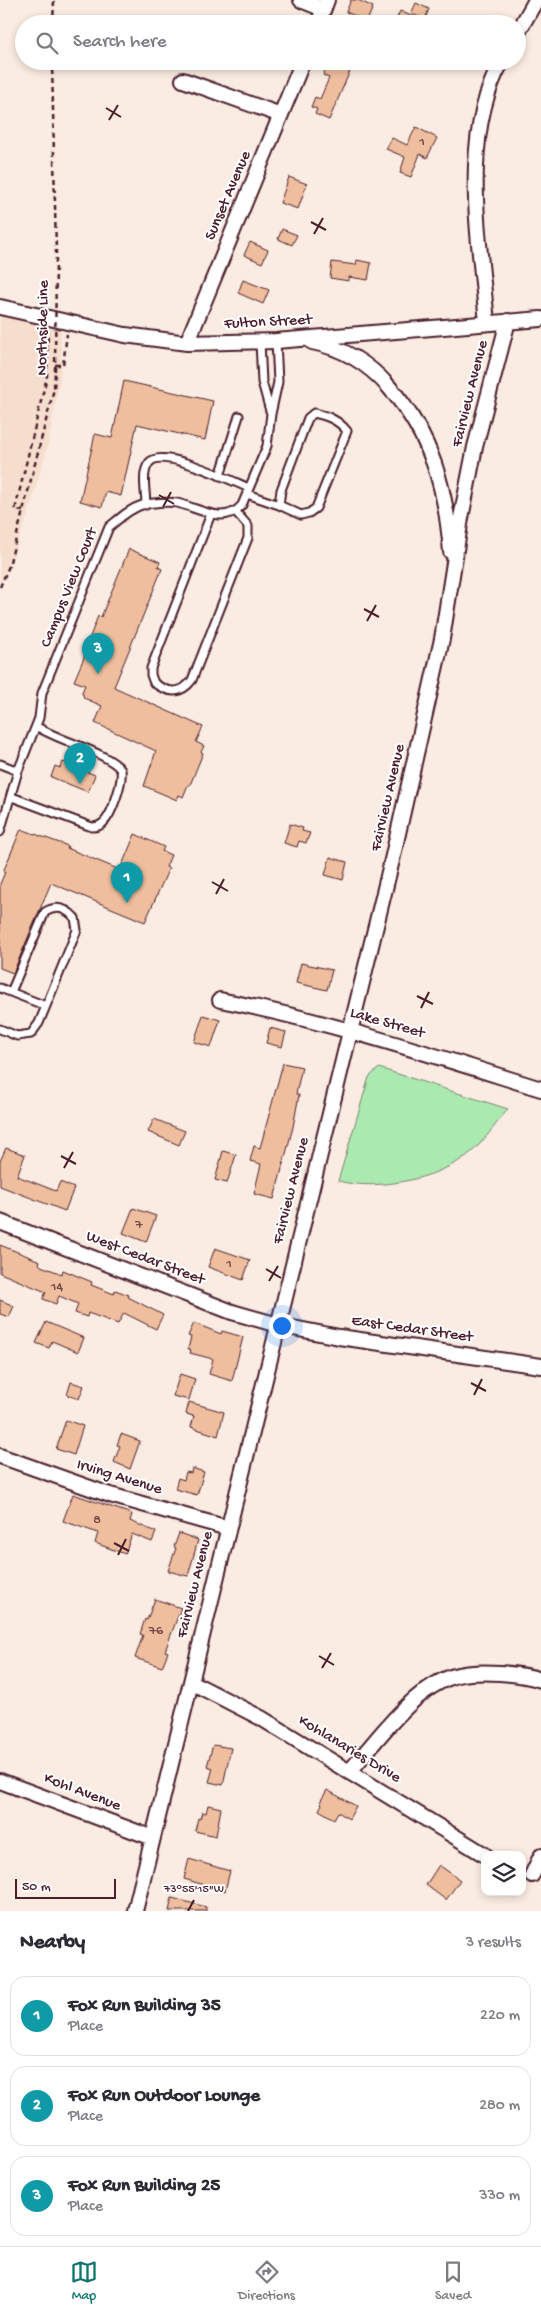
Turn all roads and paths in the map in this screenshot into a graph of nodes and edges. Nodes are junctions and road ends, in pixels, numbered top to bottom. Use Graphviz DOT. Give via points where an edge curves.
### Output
graph roads {
  1 [pos="54,0"];
  2 [pos="301,0"];
  3 [pos="536,0"];
  4 [pos="325,5"];
  5 [pos="53,15"];
  6 [pos="526,18"];
  7 [pos="52,70"];
  8 [pos="299,70"];
  9 [pos="497,70"];
  10 [pos="183,80"];
  11 [pos="281,115"];
  12 [pos="0,307"];
  13 [pos="48,317"];
  14 [pos="541,319"];
  15 [pos="508,321"];
  16 [pos="68,322"];
  17 [pos="486,323"];
  18 [pos="281,340"];
  19 [pos="260,342"];
  20 [pos="187,343"];
  21 [pos="55,365"];
  22 [pos="271,414"];
  23 [pos="239,416"];
  24 [pos="220,476"];
  25 [pos="248,491"];
  26 [pos="146,505"];
  27 [pos="279,505"];
  28 [pos="23,511"];
  29 [pos="236,512"];
  30 [pos="211,514"];
  31 [pos="0,587"];
  32 [pos="450,595"];
  33 [pos="36,726"];
  34 [pos="0,764"];
  35 [pos="18,771"];
  36 [pos="12,797"];
  37 [pos="0,832"];
  38 [pos="0,988"];
  39 [pos="11,992"];
  40 [pos="220,1000"];
  41 [pos="46,1006"];
  42 [pos="0,1029"];
  43 [pos="350,1031"];
  44 [pos="541,1089"];
  45 [pos="0,1222"];
  46 [pos="278,1325"];
  47 [pos="541,1366"];
  48 [pos="0,1456"];
  49 [pos="228,1528"];
  50 [pos="541,1680"];
  51 [pos="191,1682"];
  52 [pos="350,1771"];
  53 [pos="0,1781"];
  54 [pos="152,1838"];
  55 [pos="481,1853"];
  56 [pos="541,1856"];
  57 [pos="532,1876"];
  58 [pos="135,1911"];
  1 -- 5 [label="path"];
  2 -- 4 [label="street"];
  3 -- 6 [label="street"];
  7 -- 21 [label="path, Northside Line, bridge"];
  8 -- 11 [label="street, Sunset Avenue"];
  9 -- 17 [label="street, Fairview Avenue" via="481,121 476,157"];
  10 -- 11 [label="street"];
  11 -- 20 [label="street, Sunset Avenue"];
  12 -- 13 [label="street, Fulton Street"];
  13 -- 16 [label="street, Fulton Street"];
  13 -- 28 [label="path" via="48,376 15,510"];
  14 -- 15 [label="street, Fulton Street"];
  15 -- 17 [label="street, Fulton Street"];
  15 -- 32 [label="street, Fairview Avenue" via="473,456"];
  16 -- 20 [label="street, Fulton Street" via="125,335"];
  16 -- 21 [label="path" via="63,365"];
  17 -- 18 [label="street, Fulton Street"];
  18 -- 19 [label="street, Fulton Street"];
  18 -- 22 [label="lane" via="278,382"];
  18 -- 32 [label="street, Fairview Avenue" via="320,344 348,353 372,369 410,412 429,447 441,488 449,531"];
  19 -- 20 [label="street, Fulton Street"];
  19 -- 22 [label="lane" via="262,382"];
  21 -- 28 [label="path, Northside Line, bridge" via="54,389"];
  22 -- 25 [label="lane" via="267,446"];
  23 -- 24 [label="lane"];
  24 -- 25 [label="lane"];
  24 -- 26 [label="lane" via="179,461 153,458 145,472"];
  25 -- 27 [label="lane"];
  25 -- 29 [label="lane"];
  26 -- 30 [label="lane, Campus View Court" via="174,503"];
  26 -- 33 [label="lane, Campus View Court" via="128,512 109,527 42,693"];
  27 -- 27 [label="lane" via="308,418 314,413 328,416 341,424 347,431 316,508 300,515"];
  28 -- 31 [label="path, Northside Line" via="9,566"];
  29 -- 30 [label="lane, Campus View Court" via="229,516"];
  29 -- 30 [label="lane" via="248,526 248,538 192,680 180,691 171,692 154,683 151,668"];
  32 -- 43 [label="street, Fairview Avenue" via="396,842"];
  33 -- 35 [label="lane, Campus View Court"];
  33 -- 36 [label="lane" via="49,735 112,760 121,770 121,785 106,819 92,827"];
  34 -- 35 [label="lane"];
  35 -- 36 [label="lane, Campus View Court"];
  36 -- 37 [label="lane, Campus View Court"];
  38 -- 39 [label="lane"];
  39 -- 41 [label="lane"];
  39 -- 41 [label="lane" via="45,912 58,908 65,910 75,918 77,930"];
  40 -- 43 [label="street, Lake Street"];
  41 -- 42 [label="lane" via="31,1034 17,1036"];
  43 -- 44 [label="street, Lake Street"];
  43 -- 46 [label="street, Fairview Avenue"];
  45 -- 46 [label="street, West Cedar Street" via="232,1312"];
  46 -- 47 [label="street, East Cedar Street"];
  46 -- 49 [label="street, Fairview Avenue"];
  48 -- 49 [label="street, Irving Avenue" via="110,1495"];
  49 -- 51 [label="street, Fairview Avenue"];
  50 -- 52 [label="street" via="529,1675 485,1672 457,1675 436,1684 409,1704"];
  51 -- 52 [label="street, Kohlanaries Drive" via="261,1718"];
  51 -- 54 [label="street, Fairview Avenue"];
  52 -- 55 [label="street, Kohlanaries Drive"];
  53 -- 54 [label="street, Kohl Avenue"];
  54 -- 58 [label="street, Fairview Avenue"];
  56 -- 57 [label="street"];
}
